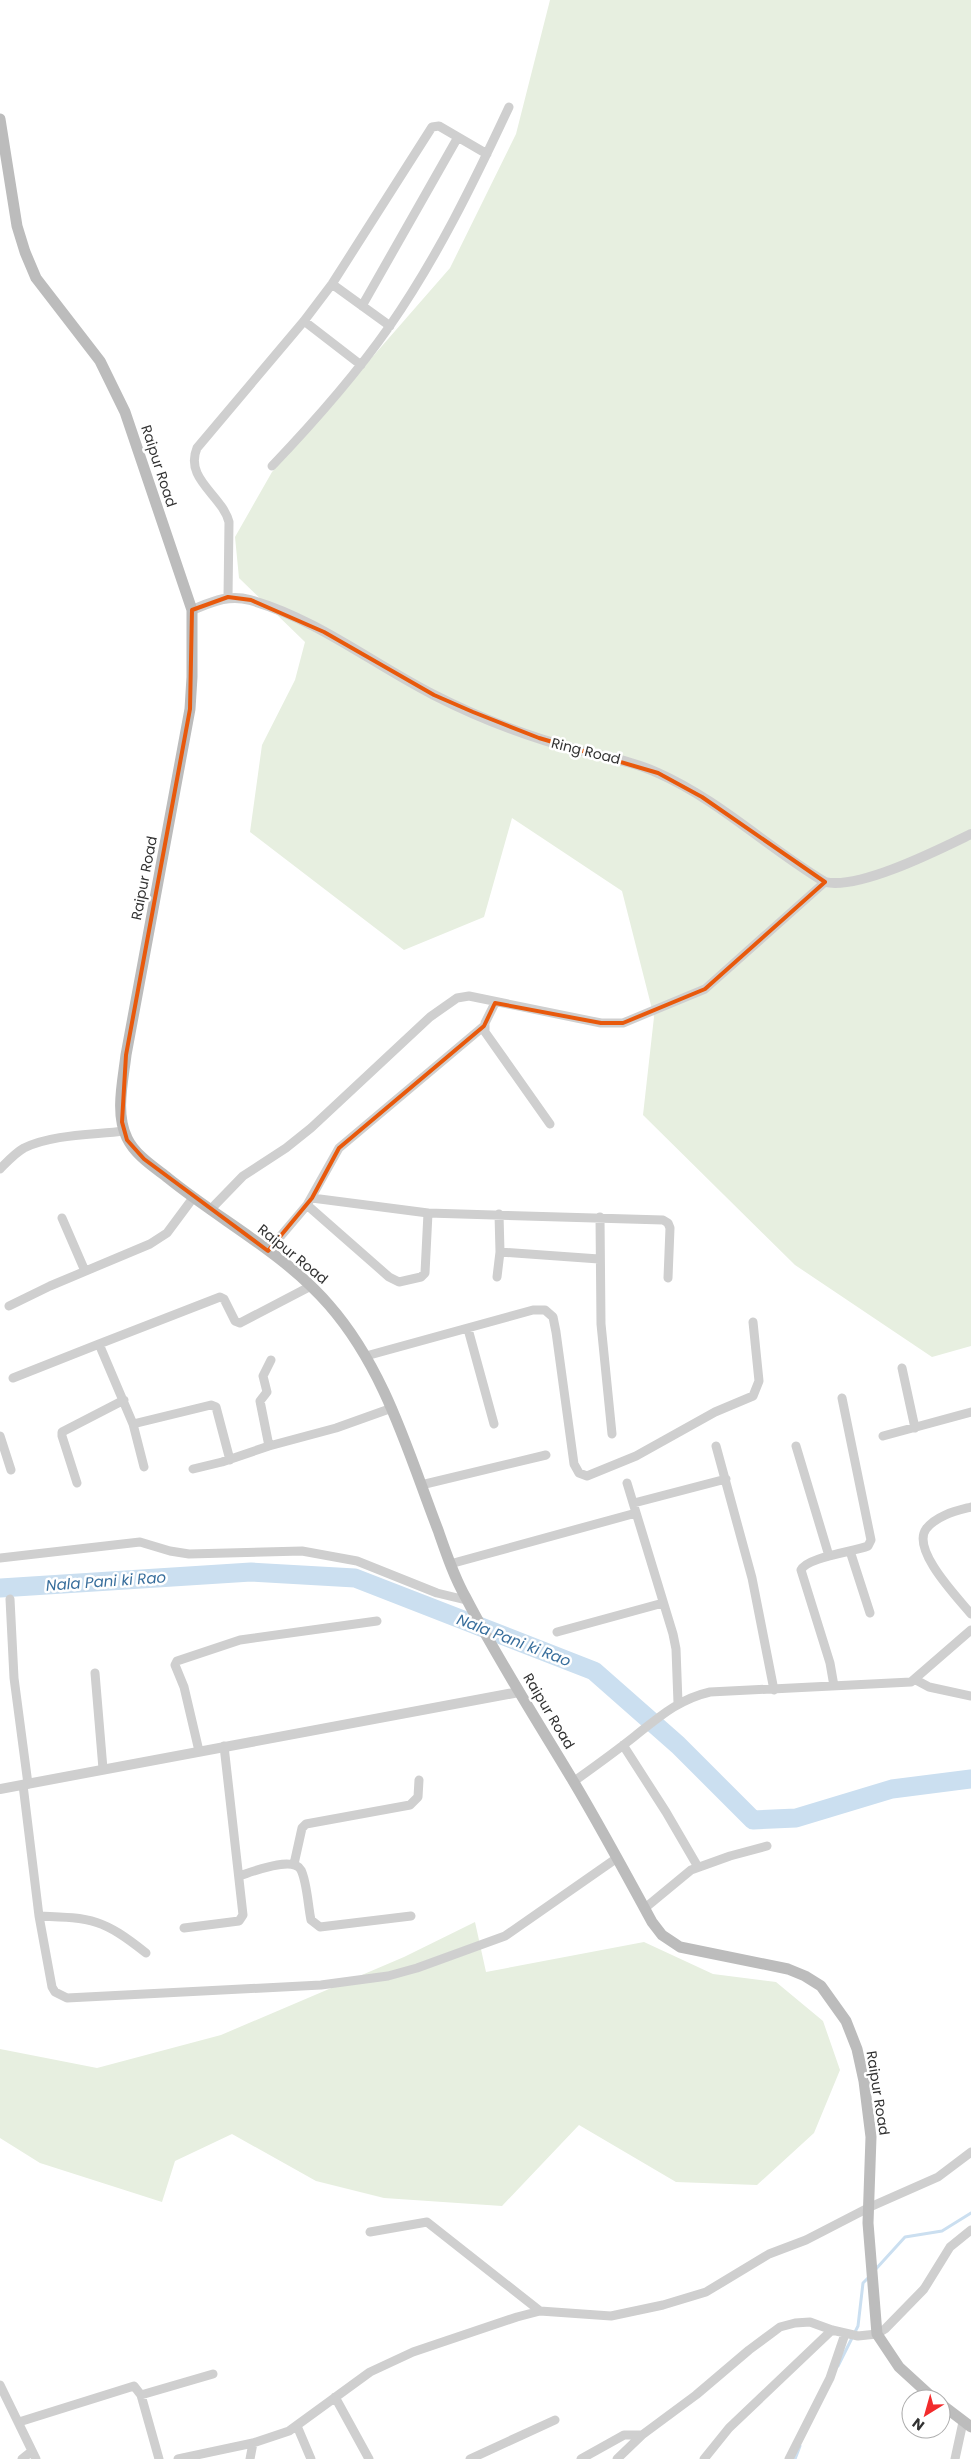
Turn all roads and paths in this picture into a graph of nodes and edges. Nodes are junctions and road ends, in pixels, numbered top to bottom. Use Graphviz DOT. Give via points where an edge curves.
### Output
graph roads {
  1 [pos="509,107"];
  2 [pos="0,119"];
  3 [pos="458,137"];
  4 [pos="487,154"];
  5 [pos="332,284"];
  6 [pos="362,306"];
  7 [pos="304,321"];
  8 [pos="390,326"];
  9 [pos="361,365"];
  10 [pos="272,466"];
  11 [pos="228,597"];
  12 [pos="192,610"];
  13 [pos="971,834"];
  14 [pos="825,882"];
  15 [pos="495,1003"];
  16 [pos="484,1026"];
  17 [pos="550,1124"];
  18 [pos="124,1131"];
  19 [pos="0,1169"];
  20 [pos="193,1198"];
  21 [pos="310,1201"];
  22 [pos="210,1210"];
  23 [pos="428,1213"];
  24 [pos="499,1214"];
  25 [pos="600,1217"];
  26 [pos="62,1218"];
  27 [pos="268,1250"];
  28 [pos="500,1252"];
  29 [pos="599,1259"];
  30 [pos="85,1271"];
  31 [pos="497,1277"];
  32 [pos="668,1278"];
  33 [pos="311,1286"];
  34 [pos="9,1306"];
  35 [pos="754,1322"];
  36 [pos="468,1329"];
  37 [pos="99,1344"];
  38 [pos="366,1356"];
  39 [pos="271,1360"];
  40 [pos="902,1368"];
  41 [pos="13,1378"];
  42 [pos="842,1398"];
  43 [pos="124,1400"];
  44 [pos="392,1408"];
  45 [pos="971,1412"];
  46 [pos="133,1424"];
  47 [pos="494,1424"];
  48 [pos="915,1428"];
  49 [pos="612,1434"];
  50 [pos="0,1436"];
  51 [pos="883,1436"];
  52 [pos="269,1446"];
  53 [pos="716,1446"];
  54 [pos="796,1446"];
  55 [pos="546,1455"];
  56 [pos="230,1460"];
  57 [pos="144,1467"];
  58 [pos="192,1469"];
  59 [pos="11,1470"];
  60 [pos="726,1479"];
  61 [pos="78,1483"];
  62 [pos="627,1483"];
  63 [pos="421,1485"];
  64 [pos="634,1503"];
  65 [pos="971,1507"];
  66 [pos="636,1513"];
  67 [pos="850,1552"];
  68 [pos="830,1556"];
  69 [pos="0,1558"];
  70 [pos="450,1564"];
  71 [pos="10,1599"];
  72 [pos="469,1603"];
  73 [pos="663,1603"];
  74 [pos="870,1613"];
  75 [pos="971,1614"];
  76 [pos="377,1621"];
  77 [pos="971,1630"];
  78 [pos="558,1632"];
  79 [pos="96,1673"];
  80 [pos="916,1680"];
  81 [pos="834,1686"];
  82 [pos="774,1690"];
  83 [pos="520,1692"];
  84 [pos="971,1696"];
  85 [pos="678,1703"];
  86 [pos="623,1745"];
  87 [pos="224,1746"];
  88 [pos="199,1751"];
  89 [pos="103,1769"];
  90 [pos="419,1780"];
  91 [pos="573,1782"];
  92 [pos="25,1784"];
  93 [pos="0,1789"];
  94 [pos="767,1846"];
  95 [pos="617,1858"];
  96 [pos="294,1864"];
  97 [pos="698,1867"];
  98 [pos="239,1876"];
  99 [pos="644,1908"];
  100 [pos="39,1916"];
  101 [pos="411,1916"];
  102 [pos="184,1928"];
  103 [pos="146,1953"];
  104 [pos="971,2152"];
  105 [pos="870,2207"];
  106 [pos="971,2230"];
  107 [pos="370,2232"];
  108 [pos="540,2311"];
  109 [pos="832,2330"];
  110 [pos="877,2334"];
  111 [pos="851,2335"];
  112 [pos="213,2374"];
  113 [pos="0,2385"];
  114 [pos="923,2389"];
  115 [pos="140,2395"];
  116 [pos="2,2396"];
  117 [pos="335,2397"];
  118 [pos="951,2412"];
  119 [pos="555,2420"];
  120 [pos="19,2422"];
  121 [pos="967,2424"];
  122 [pos="297,2426"];
  123 [pos="642,2435"];
  124 [pos="253,2443"];
  125 [pos="34,2455"];
  126 [pos="22,2459"];
  127 [pos="159,2459"];
  128 [pos="178,2459"];
  129 [pos="250,2459"];
  130 [pos="311,2459"];
  131 [pos="369,2459"];
  132 [pos="470,2459"];
  133 [pos="582,2459"];
  134 [pos="617,2459"];
  135 [pos="704,2459"];
  136 [pos="789,2459"];
  137 [pos="955,2459"];
  1 -- 4 [label="street"];
  2 -- 12 [label="main road, Raipur Road" via="17,226 25,252 36,278 100,362 125,412"];
  3 -- 4 [label="street"];
  3 -- 5 [label="street" via="439,126 432,127"];
  3 -- 6 [label="street"];
  4 -- 8 [label="street" via="438,247"];
  5 -- 6 [label="street"];
  5 -- 7 [label="street"];
  6 -- 8 [label="street"];
  7 -- 9 [label="street"];
  7 -- 11 [label="street" via="194,455 196,472 227,512"];
  8 -- 9 [label="street"];
  9 -- 10 [label="street"];
  11 -- 12 [label="street, Ring Road"];
  11 -- 14 [label="street, Ring Road" via="251,600 299,620 434,695 473,712 539,738 658,773 702,797"];
  12 -- 18 [label="main road, Raipur Road" via="190,709 126,1055 121,1106"];
  13 -- 14 [label="street" via="870,877 848,883"];
  14 -- 15 [label="street" via="705,989 623,1023 601,1023"];
  15 -- 16 [label="street"];
  15 -- 22 [label="street" via="469,996 447,1004 311,1128 242,1176"];
  16 -- 17 [label="street" via="487,1036"];
  16 -- 21 [label="street" via="345,1142 332,1159"];
  18 -- 19 [label="street" via="29,1146"];
  18 -- 20 [label="main road, Raipur Road" via="133,1148"];
  20 -- 22 [label="main road, Raipur Road"];
  20 -- 30 [label="street" via="167,1233 133,1252"];
  21 -- 23 [label="street"];
  21 -- 23 [label="street" via="389,1277 402,1282 421,1277 427,1269"];
  21 -- 27 [label="street"];
  22 -- 27 [label="main road, Raipur Road"];
  23 -- 24 [label="street"];
  24 -- 25 [label="street"];
  24 -- 28 [label="street"];
  25 -- 29 [label="street"];
  25 -- 32 [label="street" via="668,1223"];
  26 -- 30 [label="street"];
  27 -- 33 [label="main road, Raipur Road"];
  28 -- 29 [label="street"];
  28 -- 31 [label="street"];
  29 -- 49 [label="street" via="601,1324"];
  30 -- 34 [label="street"];
  33 -- 37 [label="street" via="240,1323 235,1321 220,1297"];
  33 -- 38 [label="main road, Raipur Road"];
  35 -- 36 [label="street" via="759,1382 753,1396 715,1412 636,1456 587,1476 576,1470 572,1453 556,1332 550,1314 546,1310 533,1310"];
  36 -- 38 [label="street"];
  36 -- 47 [label="street"];
  37 -- 41 [label="street"];
  37 -- 43 [label="street"];
  38 -- 44 [label="main road, Raipur Road"];
  39 -- 52 [label="street" via="263,1376 266,1394 260,1401"];
  40 -- 48 [label="street"];
  42 -- 67 [label="street" via="872,1535 868,1546"];
  43 -- 46 [label="street"];
  43 -- 61 [label="street" via="62,1432"];
  44 -- 52 [label="street" via="336,1428"];
  44 -- 63 [label="main road, Raipur Road"];
  45 -- 48 [label="street"];
  46 -- 56 [label="street" via="214,1405"];
  46 -- 57 [label="street"];
  48 -- 51 [label="street"];
  50 -- 59 [label="street"];
  52 -- 56 [label="street"];
  53 -- 60 [label="street"];
  54 -- 68 [label="street"];
  55 -- 63 [label="street"];
  56 -- 58 [label="street"];
  60 -- 64 [label="street"];
  60 -- 82 [label="street" via="752,1578"];
  62 -- 64 [label="street"];
  63 -- 70 [label="main road, Raipur Road"];
  64 -- 66 [label="street"];
  65 -- 75 [label="street" via="939,1518 926,1530 923,1541 940,1577"];
  66 -- 70 [label="street"];
  66 -- 73 [label="street"];
  67 -- 68 [label="street"];
  67 -- 74 [label="street"];
  68 -- 81 [label="street" via="801,1570"];
  69 -- 72 [label="street" via="140,1542 189,1554 302,1551 357,1560"];
  70 -- 72 [label="main road, Raipur Road"];
  71 -- 92 [label="street"];
  72 -- 83 [label="main road, Raipur Road"];
  73 -- 78 [label="street"];
  73 -- 85 [label="street" via="676,1649"];
  76 -- 88 [label="street" via="240,1640 177,1662 175,1665 184,1687"];
  77 -- 80 [label="street"];
  79 -- 89 [label="street"];
  80 -- 81 [label="street"];
  80 -- 84 [label="street" via="929,1687"];
  81 -- 82 [label="street"];
  82 -- 85 [label="street" via="710,1692"];
  83 -- 87 [label="street"];
  83 -- 91 [label="main road, Raipur Road"];
  85 -- 86 [label="street"];
  86 -- 91 [label="street"];
  86 -- 97 [label="street"];
  87 -- 88 [label="street"];
  87 -- 98 [label="street"];
  88 -- 89 [label="street"];
  89 -- 92 [label="street"];
  90 -- 96 [label="street" via="418,1797 410,1805 306,1824 302,1828"];
  91 -- 95 [label="main road, Raipur Road"];
  92 -- 93 [label="street"];
  92 -- 100 [label="street"];
  94 -- 97 [label="street"];
  95 -- 99 [label="main road, Raipur Road"];
  95 -- 100 [label="street" via="505,1936 489,1943 388,1976 321,1985 67,1998 52,1987"];
  96 -- 98 [label="street" via="286,1863"];
  96 -- 101 [label="street" via="302,1871 311,1920 317,1926"];
  97 -- 99 [label="street"];
  98 -- 102 [label="street" via="241,1920"];
  99 -- 105 [label="main road, Raipur Road" via="662,1935 680,1947 788,1969 821,1986 832,1999 846,2021 857,2049 864,2081 871,2137"];
  100 -- 103 [label="street" via="93,1920 115,1930"];
  104 -- 105 [label="street" via="938,2177"];
  105 -- 108 [label="street" via="806,2240 769,2254 706,2292 664,2306 611,2316"];
  105 -- 110 [label="main road, Raipur Road" via="868,2223"];
  106 -- 110 [label="street" via="950,2247 912,2304"];
  107 -- 108 [label="street" via="426,2222"];
  108 -- 117 [label="street" via="413,2352 370,2372"];
  109 -- 111 [label="street"];
  109 -- 123 [label="street" via="810,2322 780,2327"];
  109 -- 135 [label="street" via="729,2428"];
  110 -- 111 [label="street"];
  110 -- 114 [label="main road, Raipur Road" via="899,2367"];
  111 -- 136 [label="street"];
  112 -- 115 [label="street"];
  113 -- 116 [label="street"];
  115 -- 120 [label="street" via="132,2386"];
  115 -- 127 [label="street"];
  116 -- 120 [label="street"];
  117 -- 122 [label="street"];
  117 -- 131 [label="street"];
  118 -- 121 [label="main road"];
  119 -- 132 [label="street"];
  120 -- 125 [label="street"];
  121 -- 137 [label="street"];
  122 -- 124 [label="street"];
  122 -- 130 [label="street"];
  123 -- 133 [label="street" via="624,2435"];
  123 -- 134 [label="street"];
  124 -- 128 [label="street"];
  124 -- 129 [label="street"];
  125 -- 126 [label="street"];
}
